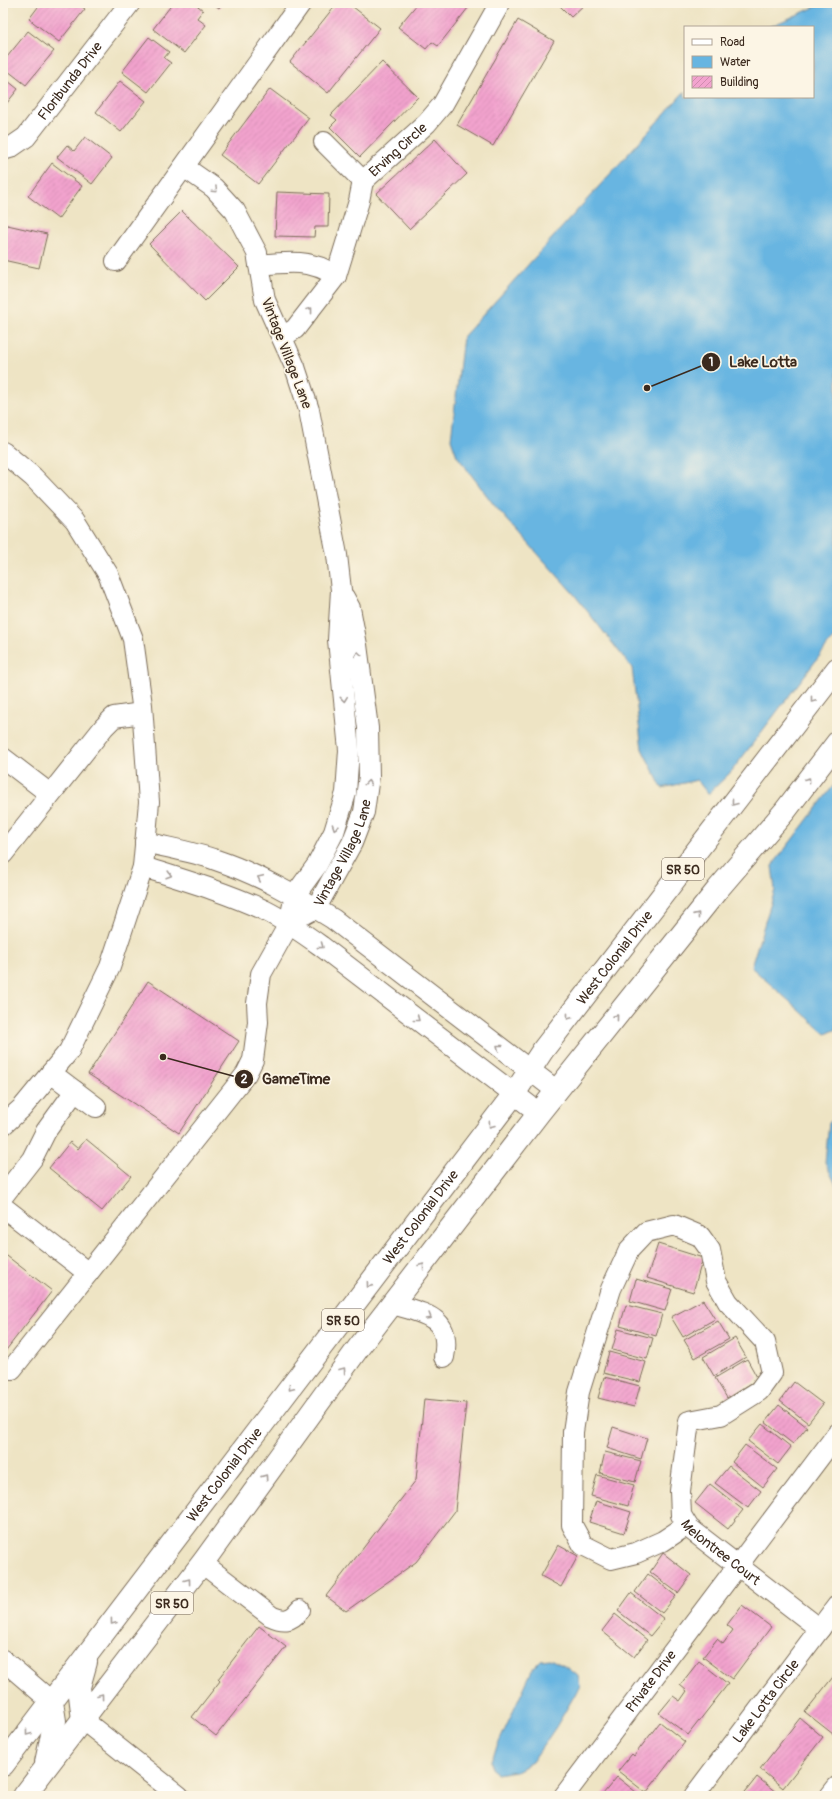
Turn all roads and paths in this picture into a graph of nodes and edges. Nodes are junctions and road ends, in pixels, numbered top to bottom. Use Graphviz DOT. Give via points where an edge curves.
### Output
graph roads {
  1 [pos="130,3"];
  2 [pos="301,3"];
  3 [pos="500,3"];
  4 [pos="324,142"];
  5 [pos="3,150"];
  6 [pos="184,166"];
  7 [pos="363,181"];
  8 [pos="116,261"];
  9 [pos="259,265"];
  10 [pos="336,276"];
  11 [pos="282,337"];
  12 [pos="3,452"];
  13 [pos="341,590"];
  14 [pos="837,669"];
  15 [pos="142,713"];
  16 [pos="837,743"];
  17 [pos="3,758"];
  18 [pos="50,794"];
  19 [pos="146,842"];
  20 [pos="3,854"];
  21 [pos="143,867"];
  22 [pos="295,895"];
  23 [pos="316,908"];
  24 [pos="289,924"];
  25 [pos="530,1070"];
  26 [pos="51,1073"];
  27 [pos="75,1091"];
  28 [pos="557,1091"];
  29 [pos="514,1094"];
  30 [pos="96,1107"];
  31 [pos="539,1114"];
  32 [pos="3,1125"];
  33 [pos="3,1196"];
  34 [pos="3,1207"];
  35 [pos="88,1273"];
  36 [pos="393,1304"];
  37 [pos="444,1357"];
  38 [pos="12,1369"];
  39 [pos="837,1434"];
  40 [pos="687,1525"];
  41 [pos="202,1563"];
  42 [pos="737,1566"];
  43 [pos="837,1606"];
  44 [pos="300,1610"];
  45 [pos="820,1629"];
  46 [pos="88,1655"];
  47 [pos="3,1660"];
  48 [pos="52,1702"];
  49 [pos="83,1720"];
  50 [pos="3,1765"];
  51 [pos="43,1771"];
  52 [pos="837,1787"];
  53 [pos="175,1795"];
  54 [pos="24,1796"];
  55 [pos="564,1796"];
  56 [pos="694,1796"];
  57 [pos="830,1796"];
  1 -- 5 [label="street, Floribunda Drive" via="26,137"];
  2 -- 6 [label="street"];
  3 -- 7 [label="street, Erving Circle" via="443,104 427,123"];
  4 -- 7 [label="street"];
  6 -- 8 [label="street"];
  6 -- 9 [label="street, Vintage Village Lane, one-way" via="214,188 235,211 257,253"];
  7 -- 10 [label="street, Erving Circle"];
  9 -- 10 [label="street" via="299,262 327,270"];
  9 -- 11 [label="street, Vintage Village Lane" via="265,300"];
  11 -- 10 [label="street, Erving Circle, one-way" via="295,329"];
  11 -- 13 [label="street, Vintage Village Lane" via="309,410 337,555"];
  12 -- 15 [label="street" via="33,477 75,521 108,574 133,639"];
  13 -- 22 [label="street, Vintage Village Lane, one-way" via="338,640 349,750 346,793 334,832 317,865"];
  23 -- 13 [label="street, Vintage Village Lane, one-way" via="352,843 364,812 369,776 368,728 357,645 350,608"];
  14 -- 25 [label="highway, West Colonial Drive / SR 50, one-way"];
  15 -- 18 [label="street" via="114,717"];
  15 -- 19 [label="street" via="150,802"];
  28 -- 16 [label="highway, SR 50, one-way"];
  17 -- 18 [label="street"];
  18 -- 20 [label="street"];
  19 -- 21 [label="street"];
  22 -- 19 [label="street, one-way" via="216,860"];
  21 -- 24 [label="street, one-way" via="201,884 264,910"];
  21 -- 26 [label="street" via="110,967 69,1051"];
  22 -- 23 [label="street"];
  22 -- 24 [label="street, Vintage Village Lane"];
  23 -- 24 [label="street, Vintage Village Lane"];
  25 -- 23 [label="street, one-way"];
  24 -- 29 [label="street, one-way"];
  24 -- 35 [label="street" via="261,974 253,1060 246,1074 102,1243"];
  25 -- 28 [label="street"];
  25 -- 29 [label="highway, West Colonial Drive / SR 50"];
  26 -- 27 [label="street"];
  26 -- 32 [label="street" via="22,1108"];
  27 -- 30 [label="street"];
  27 -- 33 [label="street" via="46,1131 32,1159 24,1184"];
  28 -- 31 [label="highway, SR 50"];
  29 -- 31 [label="street"];
  29 -- 46 [label="highway, West Colonial Drive / SR 50, one-way"];
  36 -- 31 [label="highway, SR 50, one-way"];
  34 -- 35 [label="street"];
  35 -- 38 [label="street"];
  36 -- 37 [label="street, one-way" via="424,1314 439,1324 445,1332"];
  41 -- 36 [label="highway, SR 50, one-way"];
  39 -- 42 [label="street, Private Drive"];
  40 -- 40 [label="street, Melontree Court" via="681,1515 680,1491 689,1421 721,1415 759,1390 772,1373 765,1342 728,1302 716,1281 710,1250 700,1236 674,1225 646,1232 629,1250 611,1289 579,1392 573,1432 572,1525 583,1545 611,1559 636,1553 663,1541"];
  40 -- 42 [label="street, Melontree Court"];
  41 -- 44 [label="street" via="281,1621 292,1618"];
  49 -- 41 [label="highway, SR 50, one-way"];
  42 -- 45 [label="street, Melontree Court"];
  42 -- 55 [label="street, Private Drive"];
  43 -- 45 [label="street, Lake Lotta Circle"];
  45 -- 56 [label="street, Lake Lotta Circle"];
  46 -- 48 [label="highway, West Colonial Drive / SR 50"];
  46 -- 49 [label="highway" via="79,1687"];
  47 -- 48 [label="street"];
  48 -- 50 [label="highway, West Colonial Drive / SR 50, one-way"];
  48 -- 51 [label="highway" via="55,1721"];
  49 -- 51 [label="highway, SR 50"];
  49 -- 53 [label="street"];
  51 -- 54 [label="highway, SR 50"];
  52 -- 57 [label="street"];
}
